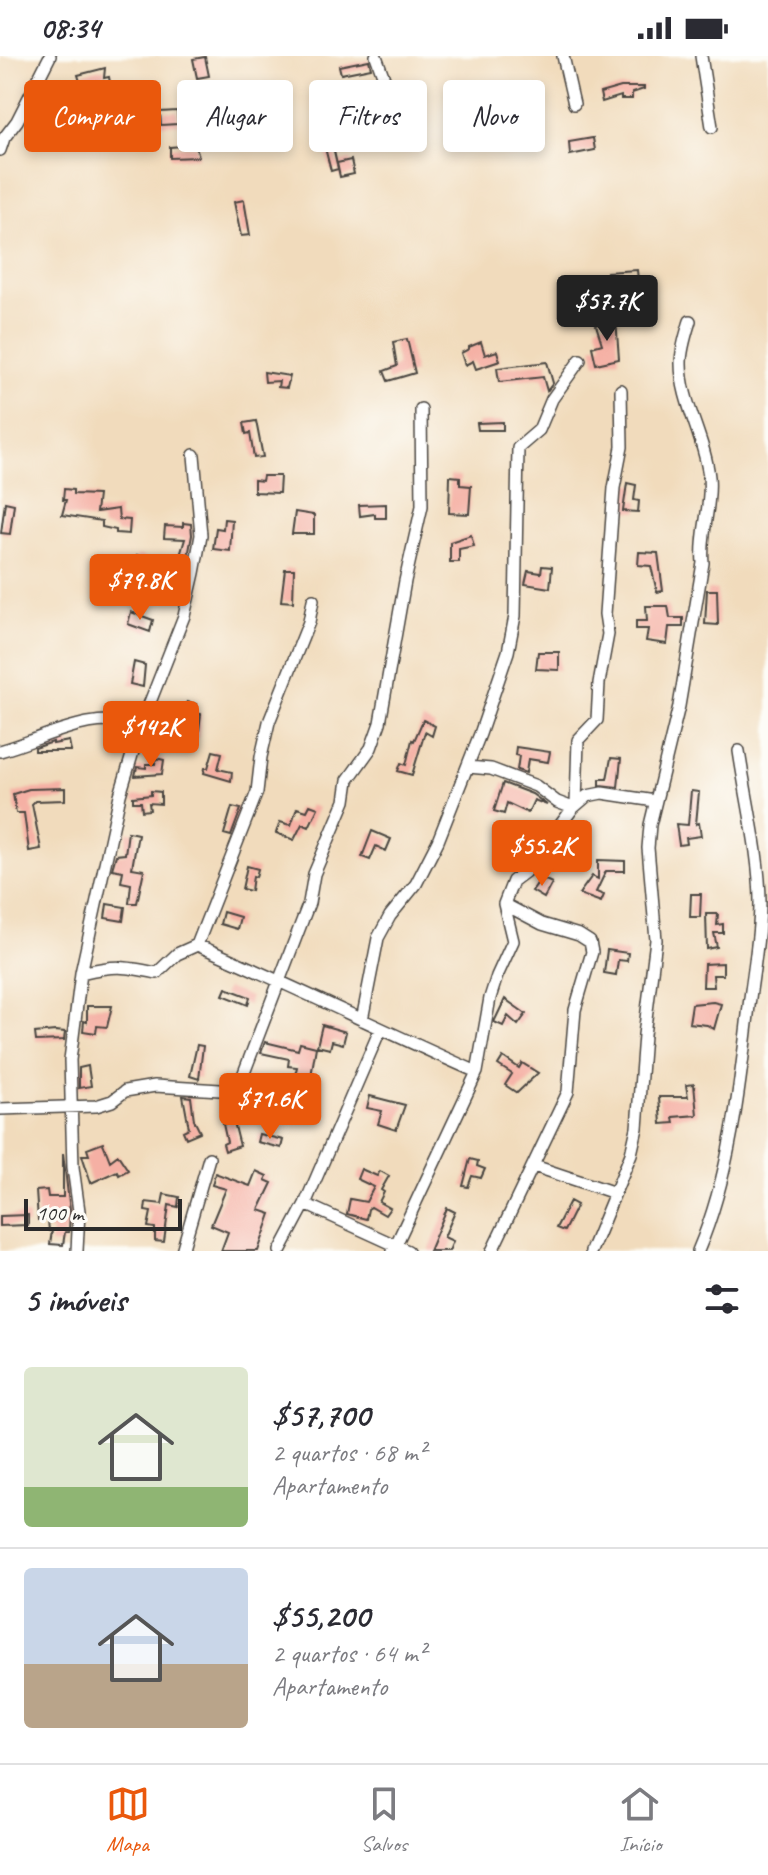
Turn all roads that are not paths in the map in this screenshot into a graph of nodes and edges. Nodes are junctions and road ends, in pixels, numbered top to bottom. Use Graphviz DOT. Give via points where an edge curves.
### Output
graph roads {
  1 [pos="50,56"];
  2 [pos="376,56"];
  3 [pos="563,56"];
  4 [pos="701,56"];
  5 [pos="385,80"];
  6 [pos="574,104"];
  7 [pos="712,127"];
  8 [pos="0,150"];
  9 [pos="690,321"];
  10 [pos="580,360"];
  11 [pos="621,390"];
  12 [pos="421,409"];
  13 [pos="194,455"];
  14 [pos="313,600"];
  15 [pos="141,725"];
  16 [pos="0,751"];
  17 [pos="739,751"];
  18 [pos="468,767"];
  19 [pos="655,801"];
  20 [pos="575,806"];
  21 [pos="504,904"];
  22 [pos="197,945"];
  23 [pos="81,973"];
  24 [pos="278,979"];
  25 [pos="362,1020"];
  26 [pos="380,1030"];
  27 [pos="477,1072"];
  28 [pos="71,1106"];
  29 [pos="0,1109"];
  30 [pos="209,1158"];
  31 [pos="534,1166"];
  32 [pos="615,1193"];
  33 [pos="305,1204"];
  34 [pos="394,1248"];
  35 [pos="77,1251"];
  36 [pos="182,1251"];
  37 [pos="280,1251"];
  38 [pos="408,1251"];
  39 [pos="492,1251"];
  40 [pos="591,1251"];
  41 [pos="698,1251"];
  1 -- 8 [label="street"];
  2 -- 5 [label="street"];
  3 -- 6 [label="street"];
  4 -- 7 [label="street"];
  9 -- 19 [label="street" via="681,364 709,476 709,498 679,706"];
  10 -- 18 [label="street" via="552,399 539,430 516,455 515,616 508,652"];
  11 -- 20 [label="street" via="623,427 605,614 608,634 597,720 578,740"];
  12 -- 24 [label="street" via="422,506 380,723 371,748 348,780 345,801"];
  13 -- 15 [label="street" via="201,535 194,573 184,616"];
  14 -- 22 [label="street" via="269,722 257,792"];
  15 -- 16 [label="street" via="103,719"];
  15 -- 23 [label="street"];
  17 -- 41 [label="street" via="760,901 757,944 733,1128"];
  18 -- 20 [label="street" via="491,769"];
  18 -- 25 [label="street" via="416,884 378,938"];
  19 -- 20 [label="street" via="602,793"];
  19 -- 32 [label="street" via="648,848 656,940 637,1128"];
  20 -- 21 [label="street" via="513,881"];
  21 -- 27 [label="street" via="513,941 490,998"];
  21 -- 31 [label="street" via="579,935 590,942 592,952 575,1010 568,1092"];
  22 -- 23 [label="street" via="177,954 157,973 131,966"];
  22 -- 24 [label="street"];
  23 -- 28 [label="street" via="70,1060"];
  24 -- 25 [label="street"];
  24 -- 28 [label="street" via="234,1090 155,1086 125,1091 96,1106"];
  25 -- 26 [label="street"];
  26 -- 27 [label="street"];
  26 -- 33 [label="street"];
  27 -- 34 [label="street"];
  28 -- 29 [label="street"];
  28 -- 35 [label="street"];
  30 -- 36 [label="street"];
  31 -- 32 [label="street"];
  31 -- 39 [label="street"];
  32 -- 40 [label="street"];
  33 -- 34 [label="street"];
  33 -- 37 [label="street"];
  34 -- 38 [label="street"];
}
